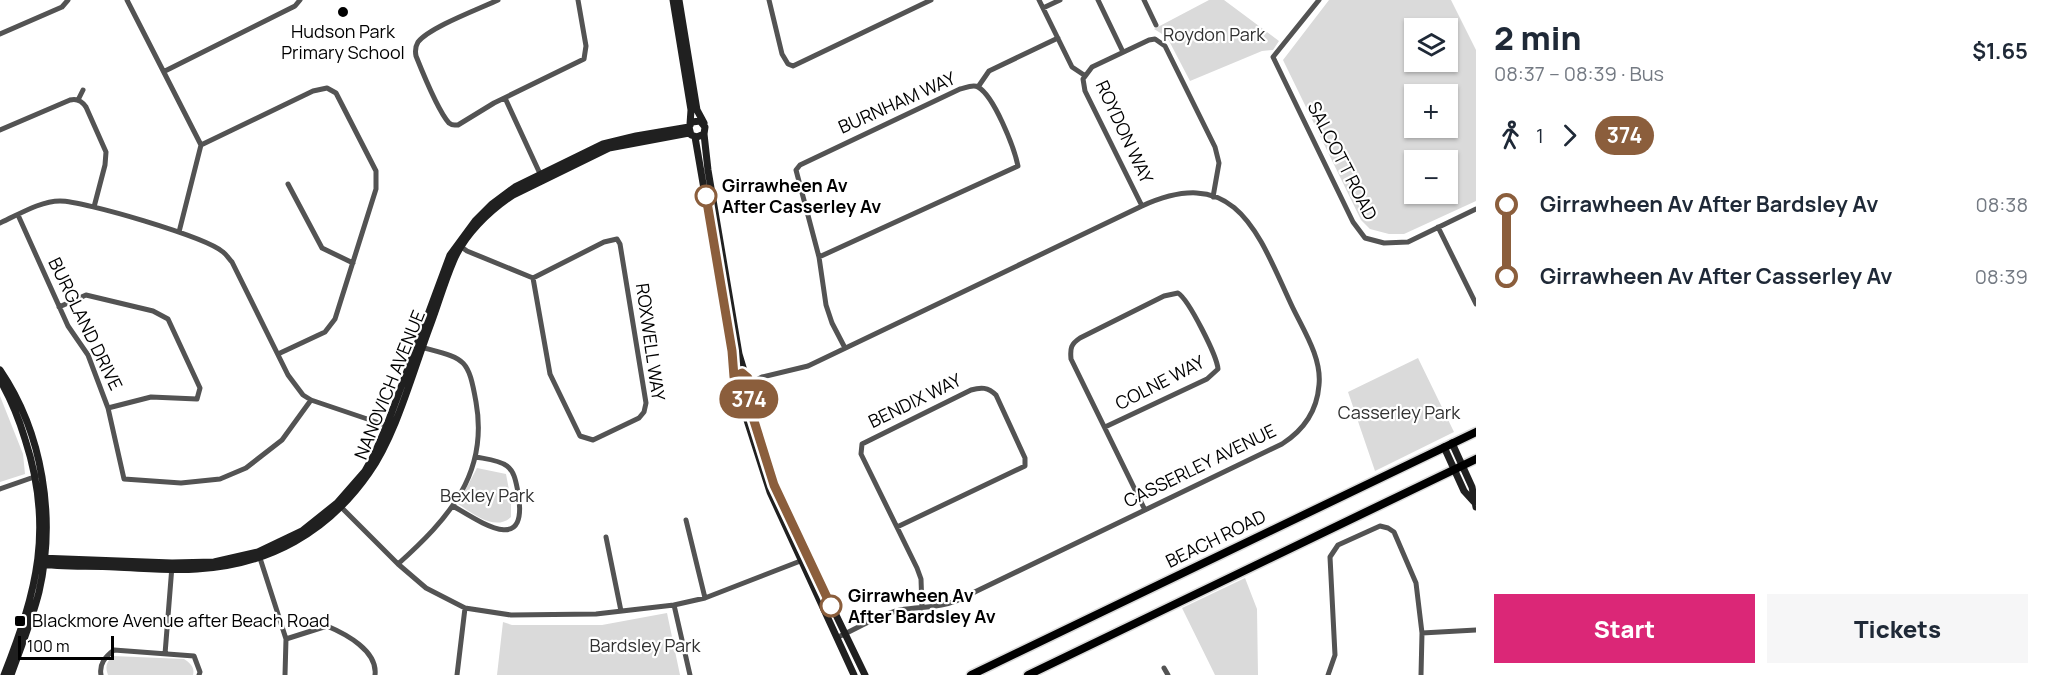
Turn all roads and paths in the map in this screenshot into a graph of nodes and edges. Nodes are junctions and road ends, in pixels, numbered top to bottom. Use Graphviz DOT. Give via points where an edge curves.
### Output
graph roads {
  1 [pos="68,0"];
  2 [pos="127,0"];
  3 [pos="300,0"];
  4 [pos="498,0"];
  5 [pos="578,0"];
  6 [pos="673,0"];
  7 [pos="679,0"];
  8 [pos="769,0"];
  9 [pos="931,0"];
  10 [pos="1039,0"];
  11 [pos="1060,0"];
  12 [pos="1098,0"];
  13 [pos="1145,0"];
  14 [pos="1319,0"];
  15 [pos="1043,8"];
  16 [pos="1156,25"];
  17 [pos="0,34"];
  18 [pos="1058,38"];
  19 [pos="1123,52"];
  20 [pos="165,71"];
  21 [pos="1084,75"];
  22 [pos="978,87"];
  23 [pos="82,90"];
  24 [pos="505,98"];
  25 [pos="78,100"];
  26 [pos="704,124"];
  27 [pos="0,129"];
  28 [pos="691,130"];
  29 [pos="704,134"];
  30 [pos="201,145"];
  31 [pos="542,176"];
  32 [pos="288,184"];
  33 [pos="1213,197"];
  34 [pos="1142,206"];
  35 [pos="94,207"];
  36 [pos="1476,209"];
  37 [pos="18,215"];
  38 [pos="0,223"];
  39 [pos="1438,227"];
  40 [pos="179,232"];
  41 [pos="459,245"];
  42 [pos="819,257"];
  43 [pos="353,263"];
  44 [pos="533,278"];
  45 [pos="1476,304"];
  46 [pos="59,307"];
  47 [pos="419,347"];
  48 [pos="845,348"];
  49 [pos="278,354"];
  50 [pos="0,370"];
  51 [pos="734,377"];
  52 [pos="0,380"];
  53 [pos="747,380"];
  54 [pos="737,389"];
  55 [pos="311,400"];
  56 [pos="108,408"];
  57 [pos="390,426"];
  58 [pos="1105,427"];
  59 [pos="1476,432"];
  60 [pos="1448,445"];
  61 [pos="476,457"];
  62 [pos="1476,459"];
  63 [pos="1458,468"];
  64 [pos="39,476"];
  65 [pos="0,489"];
  66 [pos="1475,504"];
  67 [pos="339,505"];
  68 [pos="453,506"];
  69 [pos="1145,510"];
  70 [pos="686,520"];
  71 [pos="897,527"];
  72 [pos="606,537"];
  73 [pos="259,555"];
  74 [pos="805,560"];
  75 [pos="41,561"];
  76 [pos="398,564"];
  77 [pos="172,566"];
  78 [pos="705,598"];
  79 [pos="674,605"];
  80 [pos="465,608"];
  81 [pos="922,608"];
  82 [pos="621,611"];
  83 [pos="1476,630"];
  84 [pos="1422,633"];
  85 [pos="841,635"];
  86 [pos="286,639"];
  87 [pos="165,654"];
  88 [pos="1164,668"];
  89 [pos="4,675"];
  90 [pos="11,675"];
  91 [pos="101,675"];
  92 [pos="199,675"];
  93 [pos="285,675"];
  94 [pos="375,675"];
  95 [pos="457,675"];
  96 [pos="690,675"];
  97 [pos="854,675"];
  98 [pos="865,675"];
  99 [pos="971,675"];
  100 [pos="1028,675"];
  101 [pos="1167,675"];
  102 [pos="1328,675"];
  103 [pos="1421,675"];
  1 -- 17 [label="street" via="62,7"];
  2 -- 20 [label="street"];
  3 -- 20 [label="street"];
  4 -- 24 [label="street" via="430,33 417,43 416,56 453,126"];
  5 -- 24 [label="street" via="586,46 584,59"];
  6 -- 28 [label="street"];
  7 -- 26 [label="street" via="697,110"];
  8 -- 9 [label="street" via="782,54 793,66"];
  10 -- 15 [label="street"];
  11 -- 15 [label="street"];
  12 -- 19 [label="street"];
  13 -- 16 [label="street"];
  14 -- 39 [label="street, SALCOTT ROAD" via="1273,57 1353,222 1365,238 1384,243 1408,242"];
  15 -- 18 [label="street"];
  18 -- 21 [label="street" via="1072,67"];
  18 -- 22 [label="street" via="989,71"];
  19 -- 21 [label="street, ROYDON WAY"];
  19 -- 33 [label="street, ROYDON WAY" via="1155,39 1165,46 1218,155"];
  20 -- 30 [label="street"];
  21 -- 34 [label="street, ROYDON WAY" via="1085,91"];
  22 -- 42 [label="street, BURNHAM WAY" via="960,90 800,165 796,170"];
  22 -- 42 [label="street, BURNHAM WAY" via="990,99 1018,166"];
  23 -- 25 [label="street"];
  24 -- 31 [label="street"];
  25 -- 27 [label="street"];
  25 -- 35 [label="street" via="86,107 106,152"];
  26 -- 28 [label="street" via="697,120"];
  26 -- 29 [label="street"];
  28 -- 29 [label="street"];
  28 -- 31 [label="street, NANOVICH AVENUE" via="609,148"];
  28 -- 51 [label="street"];
  29 -- 53 [label="street" via="739,354"];
  30 -- 40 [label="street"];
  30 -- 43 [label="street" via="313,91 327,88 336,93 376,171 376,189"];
  31 -- 41 [label="street, NANOVICH AVENUE" via="502,202"];
  32 -- 43 [label="street" via="322,248"];
  33 -- 34 [label="street, CASSERLEY AVENUE" via="1181,192"];
  33 -- 69 [label="street, CASSERLEY AVENUE" via="1241,213 1266,251 1314,352 1320,383 1316,404 1298,433 1282,444"];
  34 -- 48 [label="street, CASSERLEY AVENUE"];
  35 -- 37 [label="street" via="59,201"];
  35 -- 40 [label="street"];
  36 -- 39 [label="street, SALCOTT ROAD"];
  37 -- 38 [label="street"];
  37 -- 46 [label="street, BURGLAND DRIVE"];
  39 -- 45 [label="street"];
  40 -- 49 [label="street" via="222,250 232,262"];
  41 -- 44 [label="street"];
  41 -- 47 [label="street, NANOVICH AVENUE"];
  42 -- 48 [label="street, BURNHAM WAY" via="826,305"];
  43 -- 49 [label="street" via="335,319 325,332"];
  44 -- 44 [label="street, ROXWELL WAY" via="550,374 580,436 593,440 639,418 646,403 617,239"];
  46 -- 56 [label="street, BURGLAND DRIVE" via="88,355"];
  46 -- 56 [label="street" via="86,295 153,311 168,319 200,388 197,399 151,397"];
  47 -- 57 [label="street, NANOVICH AVENUE"];
  47 -- 61 [label="street" via="450,356 468,367 480,424"];
  48 -- 53 [label="street, CASSERLEY AVENUE" via="797,370"];
  49 -- 55 [label="street" via="295,386"];
  50 -- 64 [label="street" via="23,413"];
  51 -- 53 [label="street" via="739,374"];
  51 -- 54 [label="street" via="732,383"];
  52 -- 64 [label="street" via="18,416"];
  53 -- 54 [label="street" via="744,390"];
  53 -- 74 [label="street" via="750,408 774,485"];
  54 -- 74 [label="street" via="770,492"];
  55 -- 56 [label="street, BURGLAND DRIVE" via="282,440 246,468 220,479 181,483 124,479"];
  55 -- 57 [label="street"];
  57 -- 67 [label="street, NANOVICH AVENUE" via="370,473"];
  58 -- 58 [label="street, COLNE WAY" via="1218,369 1190,306 1178,293 1164,296 1071,346 1071,359"];
  58 -- 69 [label="street, COLNE WAY"];
  59 -- 60 [label="main road, BEACH ROAD"];
  60 -- 63 [label="street"];
  60 -- 99 [label="main road, BEACH ROAD"];
  61 -- 68 [label="street"];
  61 -- 68 [label="street" via="499,462 512,472 520,506 518,524 495,529"];
  62 -- 63 [label="main road"];
  63 -- 66 [label="street" via="1472,488"];
  63 -- 100 [label="main road"];
  64 -- 65 [label="street"];
  64 -- 75 [label="street" via="46,518"];
  67 -- 73 [label="street, NANOVICH AVENUE" via="295,543"];
  67 -- 76 [label="street"];
  68 -- 76 [label="street" via="439,526"];
  69 -- 81 [label="street, CASSERLEY AVENUE" via="956,601"];
  70 -- 78 [label="street"];
  71 -- 71 [label="street, BENDIX WAY" via="1025,466 1025,458 992,391 979,387 971,390 862,444 861,454"];
  71 -- 81 [label="street, BENDIX WAY" via="921,579"];
  72 -- 82 [label="street"];
  73 -- 77 [label="street, NANOVICH AVENUE" via="214,568"];
  73 -- 86 [label="street"];
  74 -- 78 [label="street"];
  74 -- 85 [label="street"];
  75 -- 77 [label="street, NANOVICH AVENUE"];
  75 -- 89 [label="street"];
  75 -- 90 [label="street" via="32,615"];
  76 -- 80 [label="street" via="426,588"];
  77 -- 87 [label="street"];
  78 -- 79 [label="street"];
  79 -- 82 [label="street"];
  79 -- 96 [label="street"];
  80 -- 82 [label="street" via="542,616"];
  80 -- 95 [label="street"];
  81 -- 85 [label="street, CASSERLEY AVENUE" via="893,612"];
  83 -- 84 [label="street"];
  84 -- 102 [label="street" via="1416,583 1394,532 1380,526 1338,545 1330,557 1335,655"];
  84 -- 103 [label="street"];
  85 -- 97 [label="street"];
  85 -- 98 [label="street"];
  86 -- 93 [label="street"];
  86 -- 94 [label="street" via="327,626 348,635 370,656"];
  87 -- 91 [label="street" via="114,650 99,668"];
  87 -- 92 [label="street" via="194,656"];
  88 -- 101 [label="street"];
}
